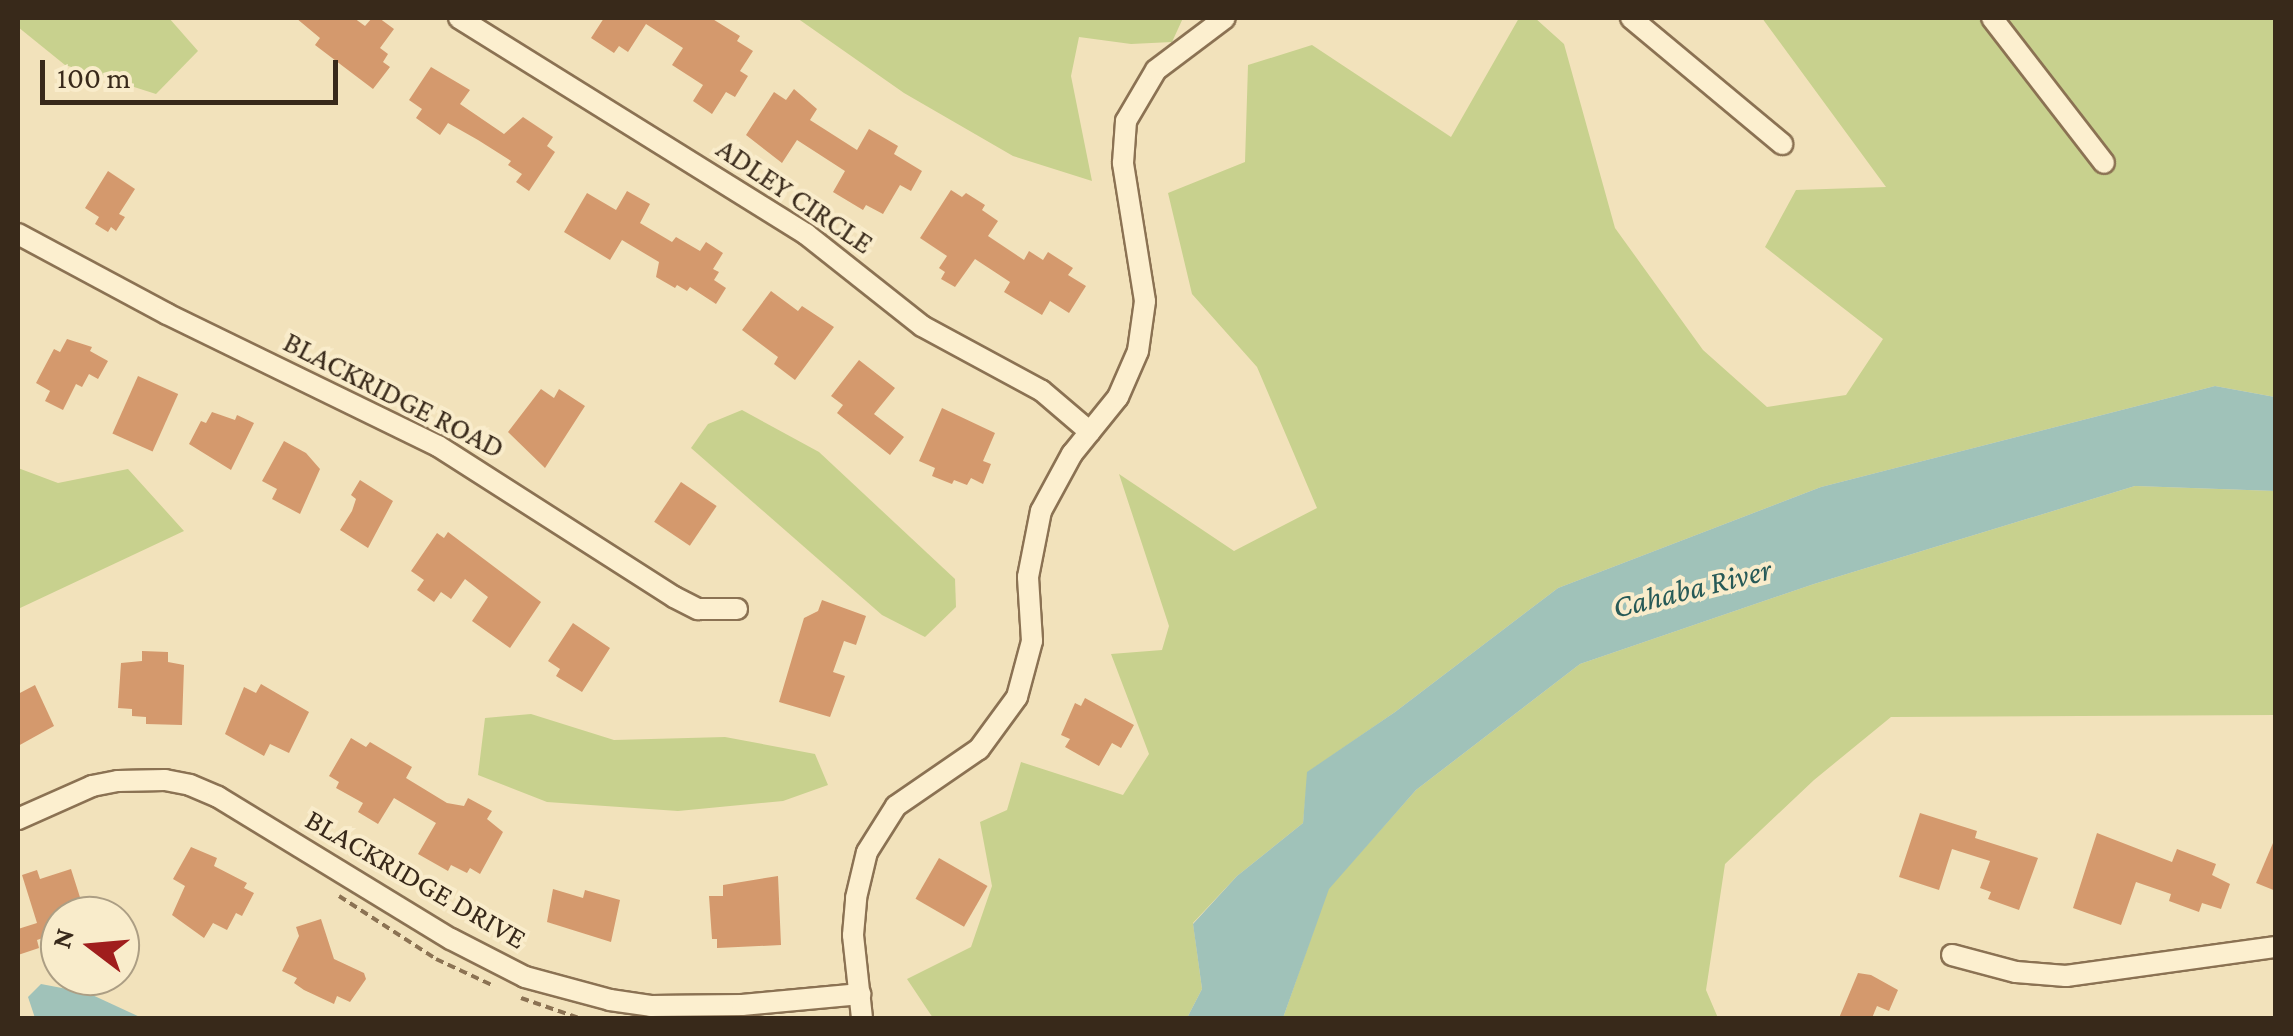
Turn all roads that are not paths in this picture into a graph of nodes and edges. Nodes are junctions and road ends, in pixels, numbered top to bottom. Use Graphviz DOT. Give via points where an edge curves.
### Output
graph roads {
  1 [pos="459,18"];
  2 [pos="1225,18"];
  3 [pos="1631,18"];
  4 [pos="1992,18"];
  5 [pos="1782,144"];
  6 [pos="2104,163"];
  7 [pos="18,234"];
  8 [pos="1090,432"];
  9 [pos="737,609"];
  10 [pos="18,819"];
  11 [pos="2276,947"];
  12 [pos="1952,954"];
  13 [pos="860,994"];
  14 [pos="862,1018"];
  1 -- 8 [label="street, ADLEY CIRCLE" via="806,234 922,326 1042,391"];
  2 -- 8 [label="street" via="1156,70 1126,121 1123,164 1144,288 1143,327 1118,398"];
  3 -- 5 [label="street"];
  4 -- 6 [label="street"];
  7 -- 9 [label="street, BLACKRIDGE ROAD" via="438,446 674,597 698,609"];
  8 -- 13 [label="street" via="1057,477 1030,551 1032,641 1016,696 979,749 896,806 867,852 853,935"];
  10 -- 13 [label="street, BLACKRIDGE DRIVE" via="92,786 165,780 218,797 525,977 610,1000 665,1006"];
  11 -- 12 [label="street" via="2066,976 2016,972"];
  13 -- 14 [label="street"];
}
